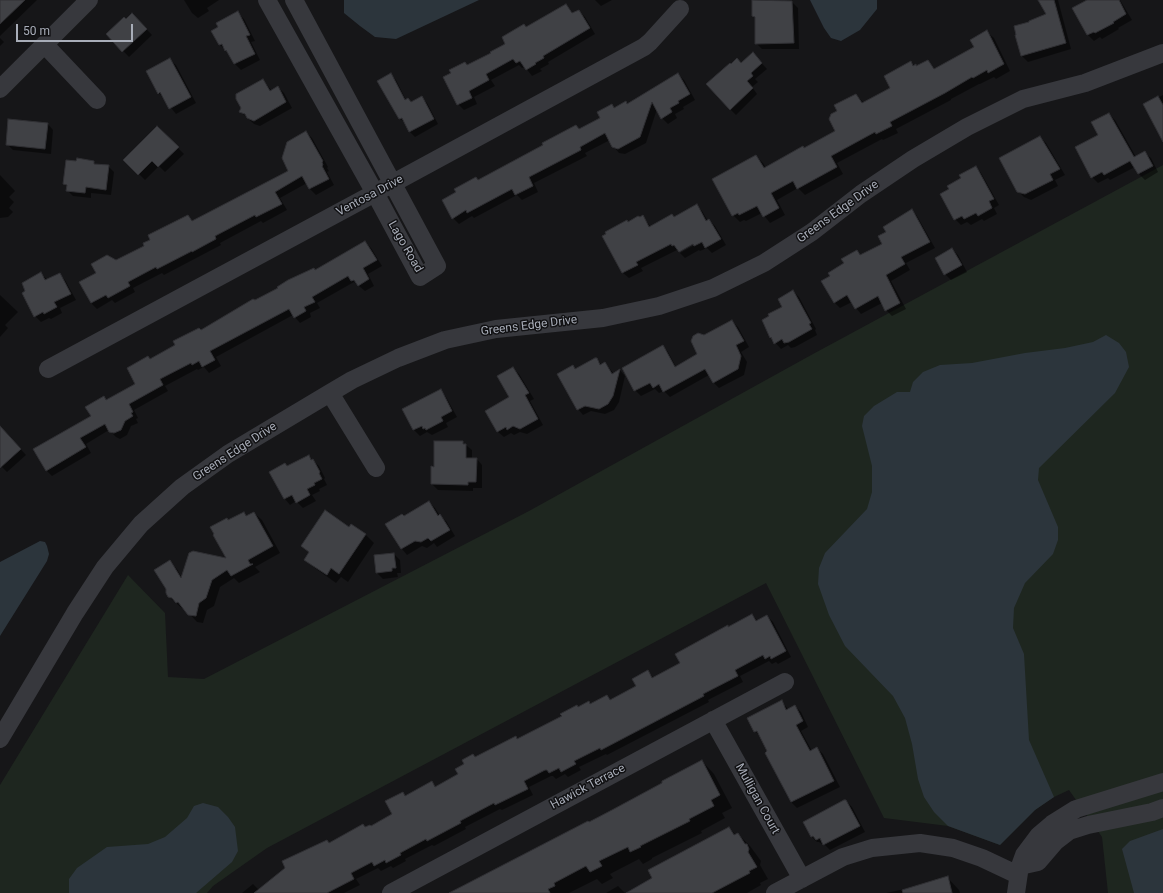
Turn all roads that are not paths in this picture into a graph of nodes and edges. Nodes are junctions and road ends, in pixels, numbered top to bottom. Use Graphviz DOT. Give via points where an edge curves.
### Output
graph roads {
  1 [pos="89,0"];
  2 [pos="268,0"];
  3 [pos="294,0"];
  4 [pos="680,9"];
  5 [pos="45,45"];
  6 [pos="1163,53"];
  7 [pos="0,88"];
  8 [pos="97,100"];
  9 [pos="394,183"];
  10 [pos="375,193"];
  11 [pos="48,368"];
  12 [pos="330,393"];
  13 [pos="376,468"];
  14 [pos="785,682"];
  15 [pos="713,720"];
  16 [pos="0,739"];
  17 [pos="1163,782"];
  18 [pos="1163,808"];
  19 [pos="1019,871"];
  20 [pos="802,879"];
  21 [pos="391,893"];
  22 [pos="775,893"];
  23 [pos="1016,893"];
  1 -- 5 [label="street"];
  2 -- 10 [label="street, Lago Road"];
  3 -- 9 [label="street, Lago Road"];
  4 -- 9 [label="street, Ventosa Drive" via="644,47"];
  5 -- 7 [label="street"];
  5 -- 8 [label="street"];
  6 -- 12 [label="street, Greens Edge Drive" via="1085,83 1023,99 967,127 912,159 806,236 764,263 712,288 659,306 603,318 496,329 446,340 398,358"];
  9 -- 10 [label="street, Ventosa Drive"];
  9 -- 10 [label="street, Lago Road" via="437,266 420,277"];
  10 -- 11 [label="street, Ventosa Drive"];
  12 -- 13 [label="street"];
  12 -- 16 [label="street, Greens Edge Drive" via="228,454 182,487 141,524 105,567"];
  14 -- 15 [label="street, Hawick Terrace"];
  15 -- 20 [label="street, Mulligan Court"];
  15 -- 21 [label="street, Hawick Terrace"];
  17 -- 19 [label="street" via="1076,809 1038,835 1024,855"];
  18 -- 19 [label="street" via="1069,831 1056,841 1038,862"];
  19 -- 20 [label="street" via="953,848 920,843 872,848 843,857"];
  19 -- 23 [label="street"];
  20 -- 22 [label="street"];
}
